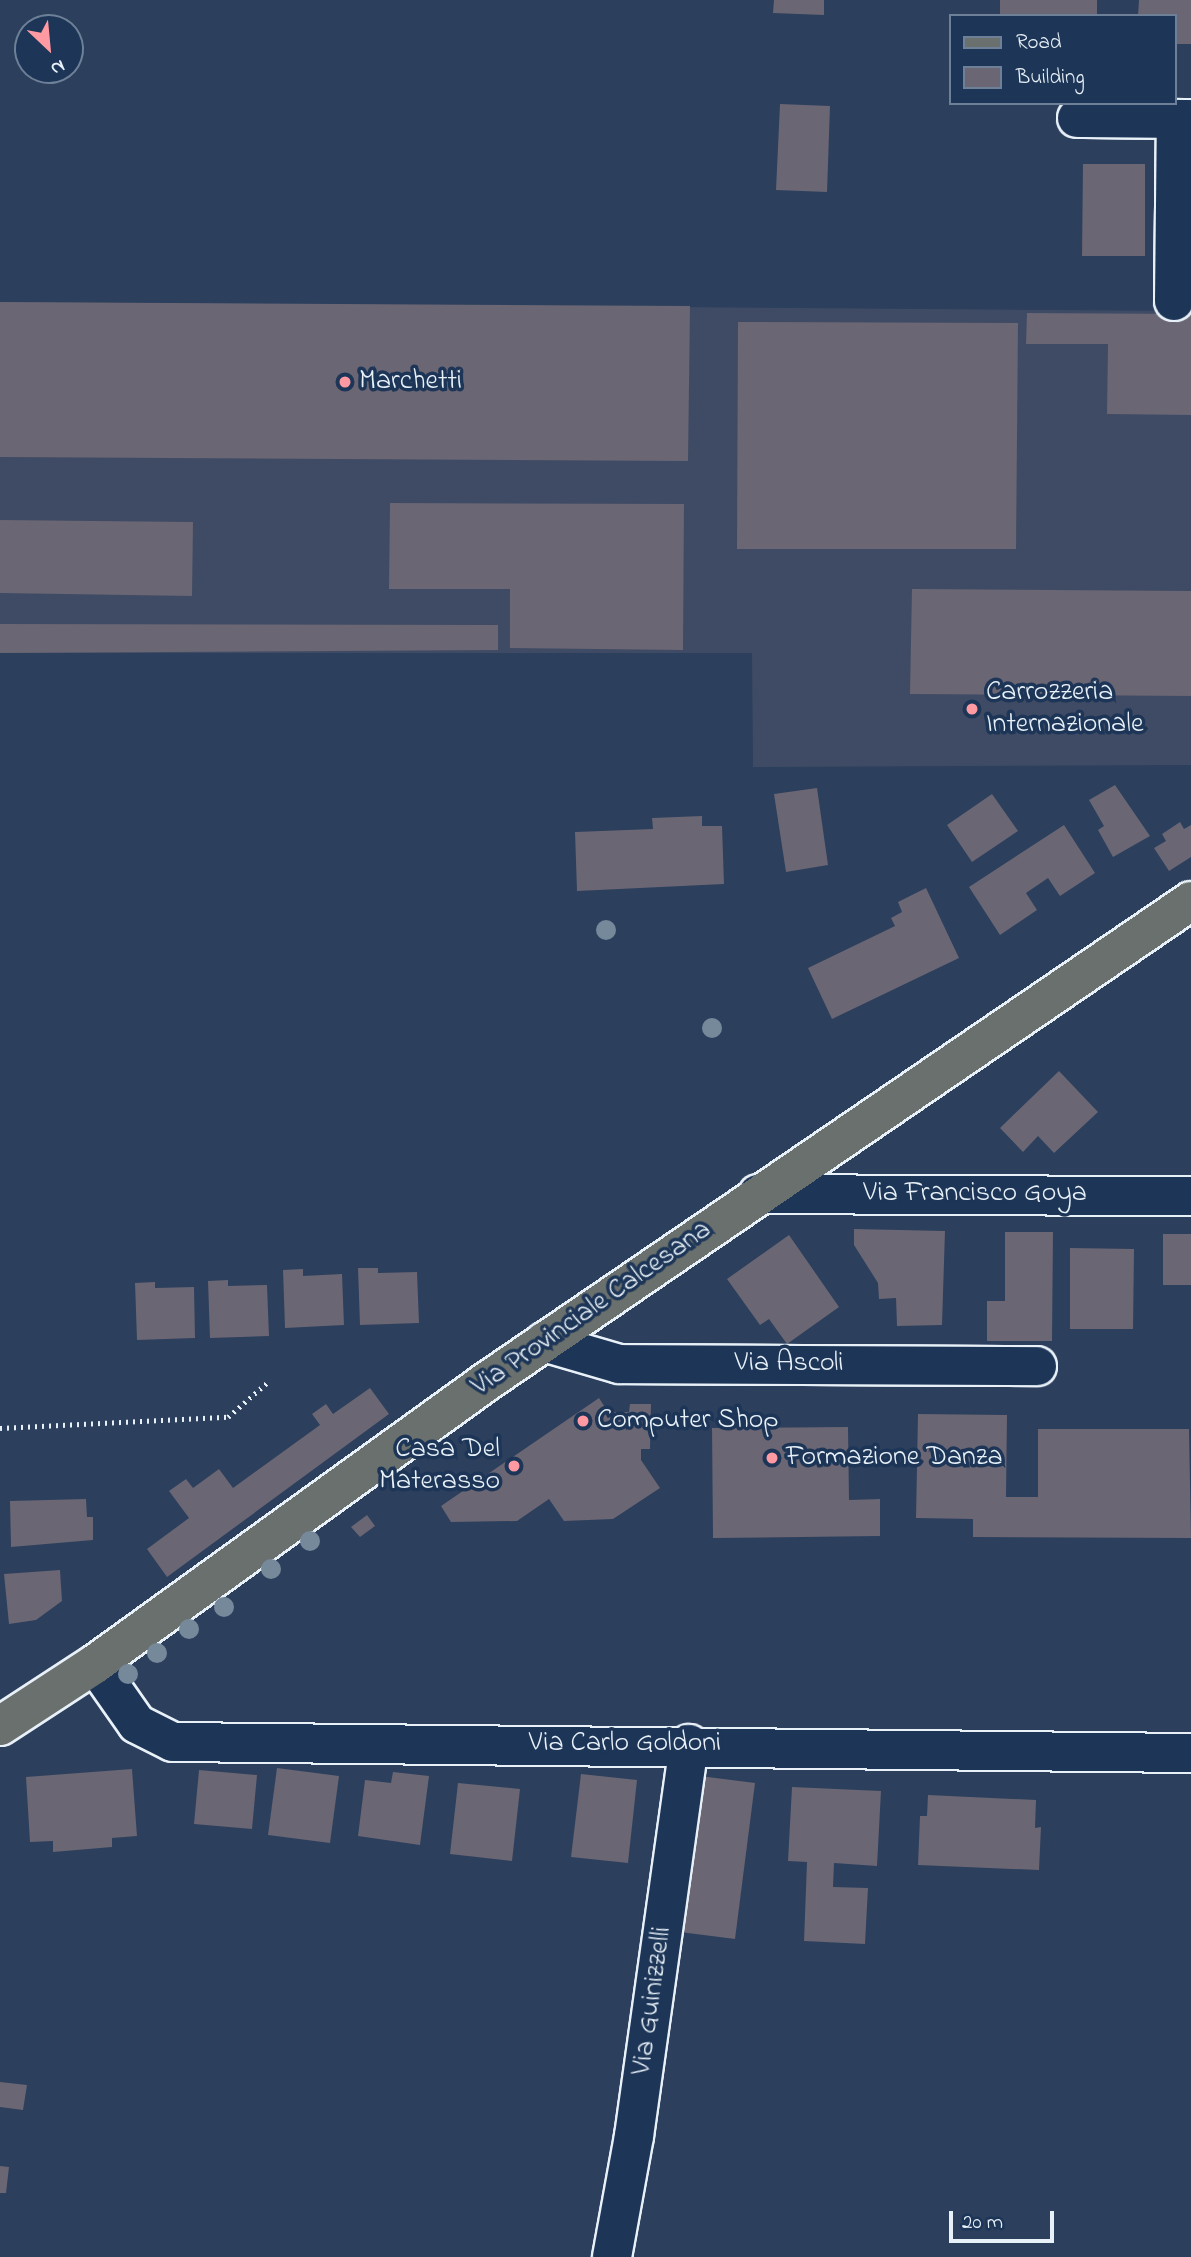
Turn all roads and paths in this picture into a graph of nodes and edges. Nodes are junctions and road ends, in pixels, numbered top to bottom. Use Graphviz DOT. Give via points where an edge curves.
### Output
graph roads {
  1 [pos="1077,118"];
  2 [pos="1184,119"];
  3 [pos="1174,301"];
  4 [pos="1191,901"];
  5 [pos="758,1194"];
  6 [pos="1191,1196"];
  7 [pos="544,1342"];
  8 [pos="1037,1366"];
  9 [pos="269,1381"];
  10 [pos="0,1428"];
  11 [pos="95,1664"];
  12 [pos="0,1727"];
  13 [pos="689,1744"];
  14 [pos="1191,1753"];
  15 [pos="612,2257"];
  1 -- 2 [label="street"];
  2 -- 3 [label="street"];
  4 -- 5 [label="main road, Via Provinciale Calcesana"];
  5 -- 6 [label="street, Via Francisco Goya"];
  5 -- 7 [label="main road, Via Provinciale Calcesana"];
  7 -- 8 [label="street, Via Ascoli" via="619,1364"];
  7 -- 11 [label="main road, Via Provinciale Calcesana"];
  9 -- 10 [label="path" via="228,1417"];
  11 -- 12 [label="main road, Via Provinciale Calcesana"];
  11 -- 13 [label="street, Via Carlo Goldoni" via="137,1724 173,1742"];
  13 -- 14 [label="street, Via Carlo Goldoni"];
  13 -- 15 [label="street, Via Guinizzelli" via="634,2136"];
}
